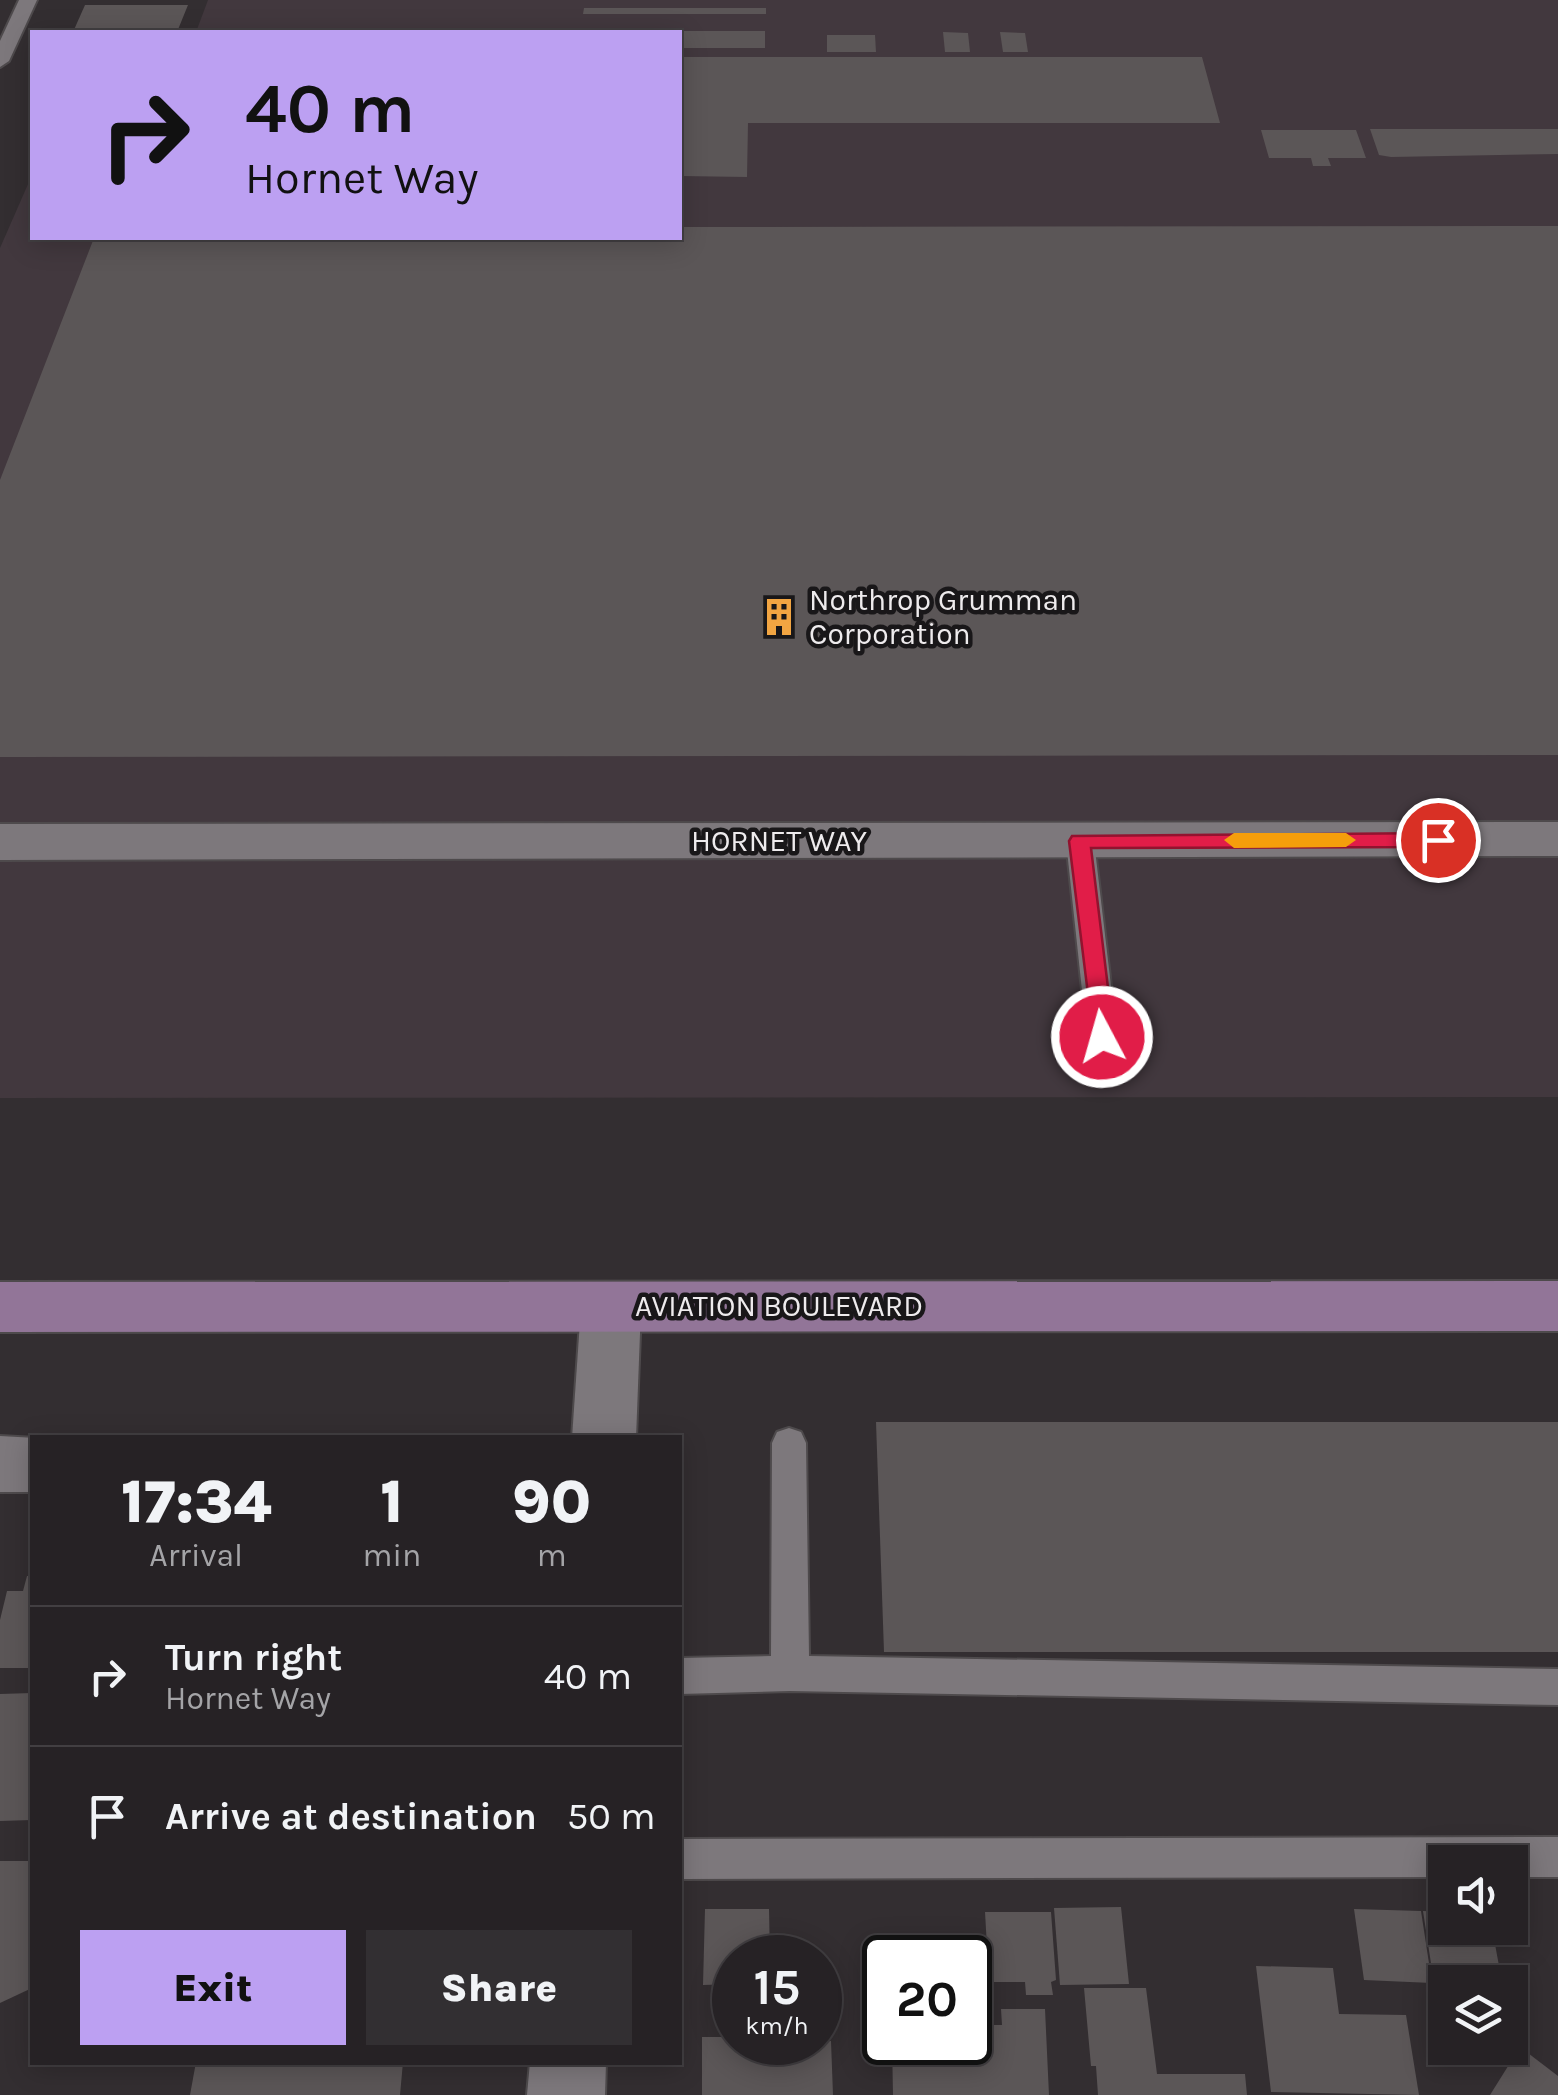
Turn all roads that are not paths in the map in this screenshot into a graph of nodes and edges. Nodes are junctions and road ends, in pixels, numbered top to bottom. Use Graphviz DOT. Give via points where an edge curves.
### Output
graph roads {
  1 [pos="28,0"];
  2 [pos="4,42"];
  3 [pos="0,61"];
  4 [pos="1558,840"];
  5 [pos="1080,841"];
  6 [pos="0,842"];
  7 [pos="1102,1037"];
  8 [pos="1558,1306"];
  9 [pos="0,1307"];
  10 [pos="611,1307"];
  11 [pos="604,1435"];
  12 [pos="789,1443"];
  13 [pos="0,1464"];
  14 [pos="30,1464"];
  15 [pos="790,1673"];
  16 [pos="682,1676"];
  17 [pos="1558,1688"];
  18 [pos="1558,1857"];
  19 [pos="682,1858"];
  20 [pos="568,2065"];
  21 [pos="566,2095"];
  1 -- 2 [label="lane"];
  2 -- 3 [label="lane"];
  4 -- 5 [label="street, HORNET WAY"];
  5 -- 6 [label="street, HORNET WAY"];
  5 -- 7 [label="lane"];
  8 -- 10 [label="main road, AVIATION BOULEVARD"];
  9 -- 10 [label="main road, AVIATION BOULEVARD"];
  10 -- 11 [label="street"];
  12 -- 15 [label="lane"];
  13 -- 14 [label="street"];
  15 -- 16 [label="lane"];
  15 -- 17 [label="lane"];
  18 -- 19 [label="lane"];
  20 -- 21 [label="street"];
}
